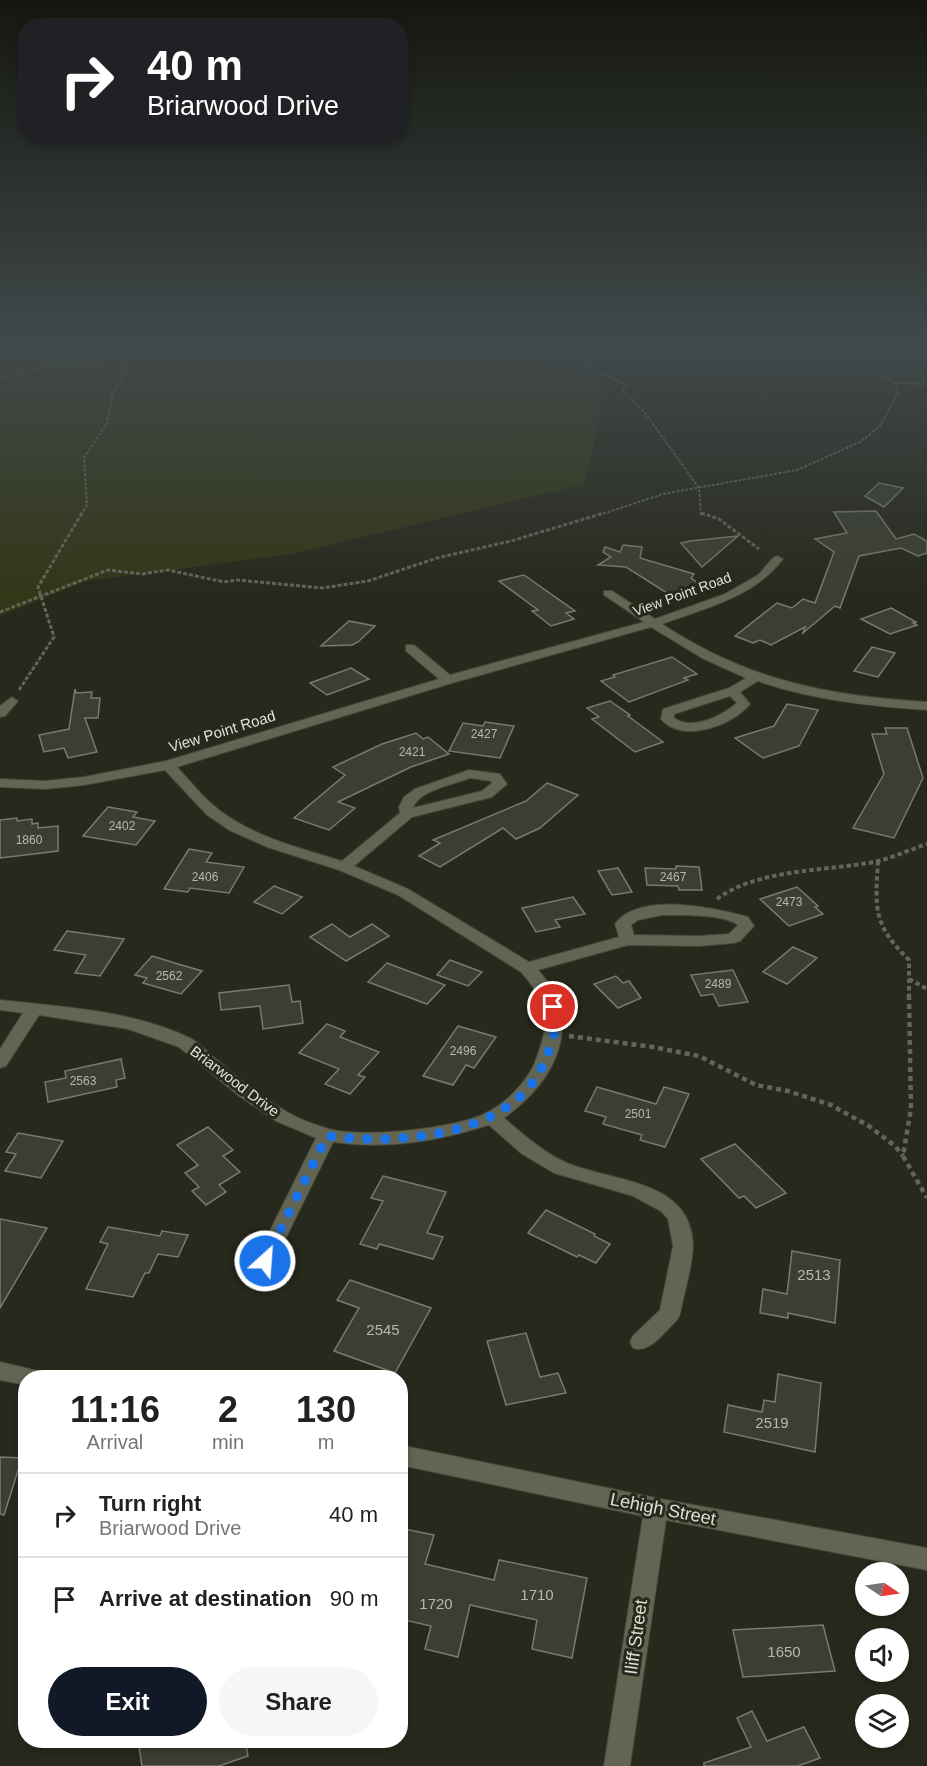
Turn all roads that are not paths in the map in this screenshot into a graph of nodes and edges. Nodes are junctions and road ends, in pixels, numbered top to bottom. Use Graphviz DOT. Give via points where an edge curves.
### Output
graph roads {
  1 [pos="778,559"];
  2 [pos="608,593"];
  3 [pos="654,623"];
  4 [pos="410,648"];
  5 [pos="756,677"];
  6 [pos="448,680"];
  7 [pos="733,692"];
  8 [pos="12,701"];
  9 [pos="927,706"];
  10 [pos="0,713"];
  11 [pos="168,765"];
  12 [pos="0,783"];
  13 [pos="407,814"];
  14 [pos="344,867"];
  15 [pos="628,940"];
  16 [pos="527,969"];
  17 [pos="0,1005"];
  18 [pos="35,1008"];
  19 [pos="0,1062"];
  20 [pos="492,1118"];
  21 [pos="327,1136"];
  22 [pos="265,1261"];
  23 [pos="640,1342"];
  24 [pos="0,1371"];
  25 [pos="18,1375"];
  26 [pos="408,1457"];
  27 [pos="656,1508"];
  28 [pos="927,1559"];
  29 [pos="617,1766"];
  1 -- 3 [label="street, View Point Road" via="762,577 729,596"];
  2 -- 3 [label="street"];
  3 -- 5 [label="street" via="692,647"];
  3 -- 6 [label="street, View Point Road"];
  4 -- 6 [label="street"];
  5 -- 7 [label="street"];
  5 -- 9 [label="street" via="849,699"];
  6 -- 11 [label="street, View Point Road"];
  7 -- 7 [label="street" via="668,712 667,719 671,724 701,726 733,714 744,705"];
  8 -- 10 [label="street"];
  11 -- 12 [label="street, View Point Road" via="84,781"];
  11 -- 14 [label="street, Briarwood Drive" via="212,812 234,827"];
  13 -- 13 [label="street" via="487,794 500,784 495,777 469,774 411,797"];
  13 -- 14 [label="street"];
  14 -- 16 [label="street, Briarwood Drive" via="403,892"];
  15 -- 15 [label="street" via="734,938 746,926 743,920 707,911 662,911 628,918 623,924"];
  15 -- 16 [label="street"];
  16 -- 20 [label="street, Briarwood Drive" via="543,986 553,1007 554,1036 540,1072 517,1100"];
  17 -- 18 [label="street, Briarwood Drive"];
  18 -- 19 [label="street"];
  18 -- 21 [label="street, Briarwood Drive" via="132,1024 184,1043 282,1117"];
  20 -- 21 [label="street, Briarwood Drive" via="440,1133 398,1138"];
  20 -- 23 [label="street" via="561,1168 639,1191 668,1206 677,1217 683,1246 670,1314"];
  21 -- 22 [label="street"];
  24 -- 25 [label="street"];
  26 -- 27 [label="street, Lehigh Street"];
  27 -- 28 [label="street, Lehigh Street"];
  27 -- 29 [label="street, Iliff Street"];
}
